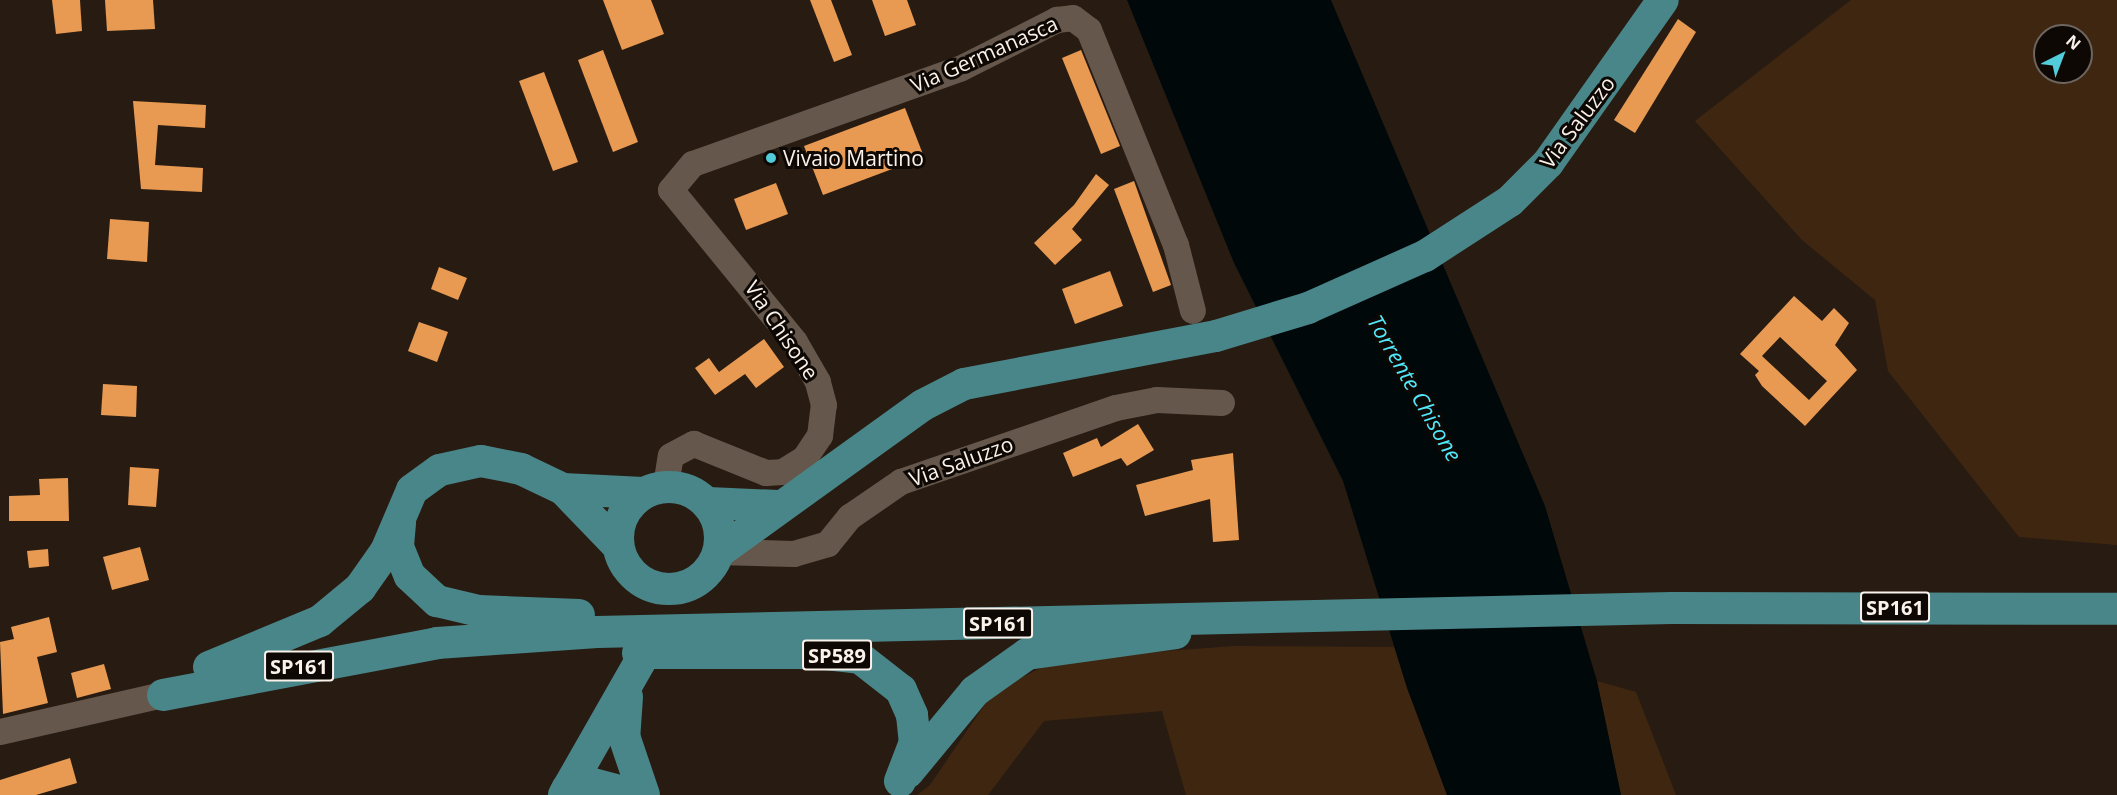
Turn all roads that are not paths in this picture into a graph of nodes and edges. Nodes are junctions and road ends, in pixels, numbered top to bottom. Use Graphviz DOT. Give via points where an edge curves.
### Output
graph roads {
  1 [pos="1662,0"];
  2 [pos="671,189"];
  3 [pos="1193,310"];
  4 [pos="1222,403"];
  5 [pos="563,489"];
  6 [pos="654,490"];
  7 [pos="708,503"];
  8 [pos="778,506"];
  9 [pos="400,514"];
  10 [pos="618,546"];
  11 [pos="719,552"];
  12 [pos="635,577"];
  13 [pos="685,588"];
  14 [pos="2117,609"];
  15 [pos="1247,617"];
  16 [pos="612,634"];
  17 [pos="669,636"];
  18 [pos="627,693"];
  19 [pos="162,695"];
  20 [pos="0,732"];
  21 [pos="893,788"];
  22 [pos="568,793"];
  23 [pos="635,795"];
  24 [pos="644,795"];
  1 -- 8 [label="main road, Via Saluzzo" via="1548,163 1474,227 1379,279 1216,336 964,384 923,405"];
  2 -- 3 [label="street, Via Germanasca" via="693,164 960,69 1057,20 1073,18 1089,30 1176,245"];
  2 -- 6 [label="street, Via Chisone" via="795,342 818,382 824,405 820,436 805,458 783,472 766,473 694,444 671,456"];
  4 -- 11 [label="street, Via Saluzzo" via="1157,400 1106,412 901,482 850,517 828,544 794,554"];
  5 -- 6 [label="main road"];
  5 -- 9 [label="main road" via="521,469 481,461 440,470 412,490"];
  5 -- 10 [label="main road"];
  6 -- 7 [label="main road" via="696,494"];
  6 -- 10 [label="main road" via="622,516"];
  7 -- 8 [label="main road"];
  7 -- 11 [label="main road" via="721,535"];
  8 -- 11 [label="main road, Via Saluzzo"];
  9 -- 16 [label="main road" via="398,547 410,576 437,601"];
  9 -- 19 [label="main road" via="386,550 360,588 320,621 184,676"];
  10 -- 12 [label="main road"];
  11 -- 13 [label="main road" via="712,568"];
  12 -- 13 [label="main road" via="650,586"];
  12 -- 17 [label="main road"];
  13 -- 17 [label="main road"];
  14 -- 15 [label="main road, SP161" via="1672,608"];
  15 -- 17 [label="main road, SP161" via="750,629"];
  15 -- 21 [label="main road, SP589" via="1131,643 1027,654 975,691"];
  16 -- 17 [label="main road, SP161"];
  16 -- 19 [label="main road, SP161" via="437,643"];
  17 -- 18 [label="main road"];
  17 -- 21 [label="main road, SP589" via="860,658 901,690 912,715 915,742"];
  18 -- 22 [label="main road"];
  18 -- 24 [label="main road" via="624,736"];
  19 -- 20 [label="street, SP161"];
  22 -- 23 [label="main road" via="593,784"];
}
